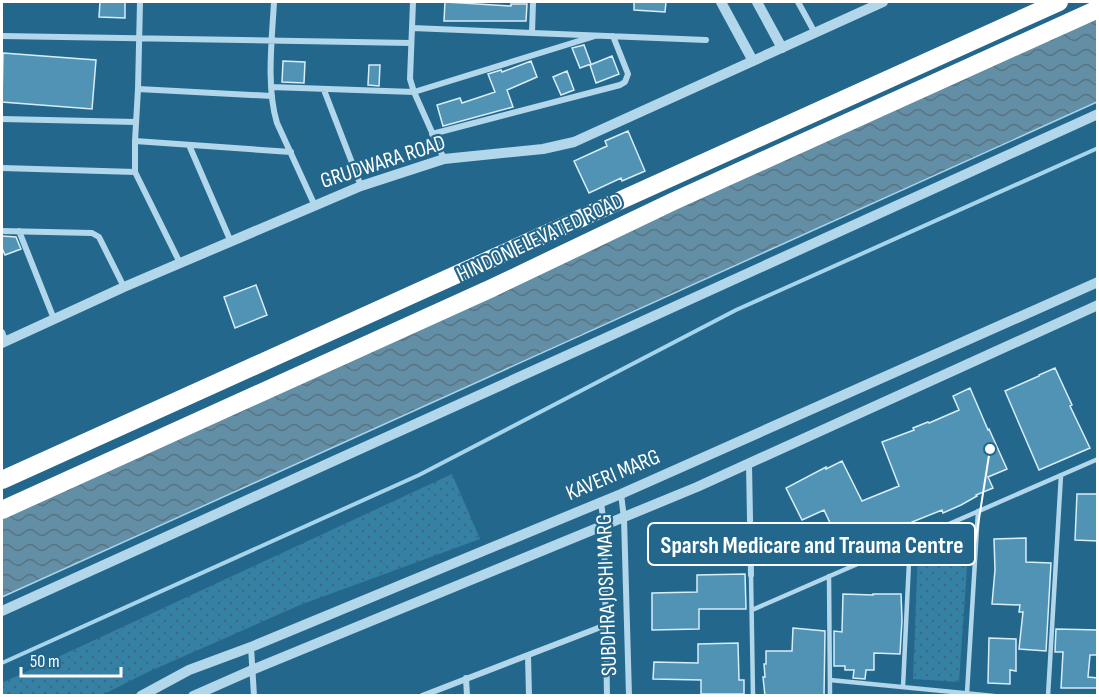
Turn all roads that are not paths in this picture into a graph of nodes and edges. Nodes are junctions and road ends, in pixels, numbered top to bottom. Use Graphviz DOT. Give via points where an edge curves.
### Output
graph roads {
  1 [pos="140,2"];
  2 [pos="274,2"];
  3 [pos="413,2"];
  4 [pos="533,2"];
  5 [pos="721,2"];
  6 [pos="757,2"];
  7 [pos="798,2"];
  8 [pos="883,2"];
  9 [pos="1059,2"];
  10 [pos="1098,9"];
  11 [pos="412,28"];
  12 [pos="532,33"];
  13 [pos="815,33"];
  14 [pos="2,36"];
  15 [pos="595,36"];
  16 [pos="613,36"];
  17 [pos="140,38"];
  18 [pos="272,40"];
  19 [pos="706,40"];
  20 [pos="411,43"];
  21 [pos="782,48"];
  22 [pos="753,61"];
  23 [pos="272,87"];
  24 [pos="138,89"];
  25 [pos="324,90"];
  26 [pos="414,92"];
  27 [pos="272,96"];
  28 [pos="1098,114"];
  29 [pos="2,119"];
  30 [pos="136,122"];
  31 [pos="432,134"];
  32 [pos="135,141"];
  33 [pos="189,145"];
  34 [pos="291,152"];
  35 [pos="444,159"];
  36 [pos="2,168"];
  37 [pos="135,172"];
  38 [pos="361,186"];
  39 [pos="315,206"];
  40 [pos="2,231"];
  41 [pos="19,231"];
  42 [pos="231,242"];
  43 [pos="180,263"];
  44 [pos="1098,282"];
  45 [pos="124,287"];
  46 [pos="1098,305"];
  47 [pos="54,319"];
  48 [pos="3,339"];
  49 [pos="1098,459"];
  50 [pos="749,464"];
  51 [pos="1061,475"];
  52 [pos="2,480"];
  53 [pos="621,494"];
  54 [pos="601,502"];
  55 [pos="2,510"];
  56 [pos="978,511"];
  57 [pos="624,518"];
  58 [pos="604,526"];
  59 [pos="910,541"];
  60 [pos="751,576"];
  61 [pos="829,576"];
  62 [pos="752,610"];
  63 [pos="2,611"];
  64 [pos="606,625"];
  65 [pos="251,647"];
  66 [pos="528,655"];
  67 [pos="252,670"];
  68 [pos="466,678"];
  69 [pos="830,680"];
  70 [pos="903,687"];
  71 [pos="967,693"];
  72 [pos="195,695"];
  73 [pos="141,696"];
  74 [pos="254,696"];
  75 [pos="422,696"];
  76 [pos="467,696"];
  77 [pos="529,696"];
  78 [pos="607,696"];
  79 [pos="629,696"];
  80 [pos="753,696"];
  81 [pos="830,696"];
  82 [pos="994,696"];
  83 [pos="1048,696"];
  1 -- 17 [label="street"];
  2 -- 18 [label="street"];
  3 -- 11 [label="street"];
  4 -- 12 [label="street"];
  5 -- 22 [label="street"];
  6 -- 21 [label="street"];
  7 -- 13 [label="street"];
  8 -- 13 [label="street, GRUDWARA ROAD"];
  9 -- 52 [label="highway, HINDON ELEVATED ROAD"];
  10 -- 55 [label="highway, HINDON ELEVATED ROAD"];
  11 -- 12 [label="street"];
  11 -- 20 [label="street"];
  12 -- 15 [label="street"];
  13 -- 21 [label="street, GRUDWARA ROAD"];
  14 -- 17 [label="street"];
  15 -- 16 [label="street"];
  15 -- 26 [label="street"];
  16 -- 19 [label="street"];
  16 -- 31 [label="street" via="627,74 620,85"];
  17 -- 18 [label="street"];
  17 -- 24 [label="street"];
  18 -- 20 [label="street"];
  18 -- 23 [label="street"];
  20 -- 26 [label="street" via="410,79"];
  21 -- 22 [label="street, GRUDWARA ROAD"];
  22 -- 35 [label="street, GRUDWARA ROAD" via="574,142"];
  23 -- 25 [label="street"];
  23 -- 27 [label="street"];
  24 -- 27 [label="street"];
  24 -- 30 [label="street"];
  25 -- 26 [label="street"];
  25 -- 38 [label="street"];
  26 -- 31 [label="street"];
  27 -- 34 [label="street" via="277,123"];
  28 -- 63 [label="street"];
  29 -- 30 [label="street"];
  30 -- 32 [label="street"];
  31 -- 35 [label="street"];
  32 -- 33 [label="street"];
  32 -- 37 [label="street"];
  33 -- 34 [label="street"];
  33 -- 42 [label="street"];
  34 -- 39 [label="street"];
  35 -- 38 [label="street, GRUDWARA ROAD"];
  36 -- 37 [label="street"];
  37 -- 43 [label="street"];
  38 -- 39 [label="street, GRUDWARA ROAD"];
  39 -- 42 [label="street, GRUDWARA ROAD"];
  40 -- 41 [label="street"];
  41 -- 45 [label="street" via="96,234"];
  41 -- 47 [label="street"];
  42 -- 43 [label="street, GRUDWARA ROAD"];
  43 -- 45 [label="street, GRUDWARA ROAD"];
  44 -- 53 [label="street, KAVERI MARG"];
  45 -- 47 [label="street, GRUDWARA ROAD"];
  46 -- 50 [label="street, KAVERI MARG"];
  47 -- 48 [label="street, GRUDWARA ROAD"];
  49 -- 51 [label="lane"];
  50 -- 57 [label="street, KAVERI MARG"];
  50 -- 60 [label="street"];
  51 -- 56 [label="lane"];
  51 -- 83 [label="lane"];
  53 -- 54 [label="street, KAVERI MARG"];
  53 -- 57 [label="street, SUBDHRA JOSHI MARG"];
  54 -- 58 [label="street, SUBDHRA JOSHI MARG"];
  54 -- 65 [label="street, KAVERI MARG"];
  56 -- 59 [label="lane"];
  56 -- 71 [label="lane"];
  57 -- 58 [label="street, KAVERI MARG"];
  57 -- 79 [label="street, SUBDHRA JOSHI MARG"];
  58 -- 64 [label="street, SUBDHRA JOSHI MARG"];
  58 -- 67 [label="street, KAVERI MARG"];
  59 -- 61 [label="lane"];
  59 -- 70 [label="lane"];
  60 -- 62 [label="lane"];
  61 -- 62 [label="lane"];
  61 -- 69 [label="lane"];
  62 -- 80 [label="lane"];
  64 -- 66 [label="street"];
  64 -- 78 [label="street, SUBDHRA JOSHI MARG"];
  65 -- 67 [label="street"];
  65 -- 73 [label="street, KAVERI MARG" via="189,670"];
  66 -- 68 [label="street"];
  66 -- 77 [label="street"];
  67 -- 72 [label="street, KAVERI MARG"];
  67 -- 74 [label="street"];
  68 -- 75 [label="street"];
  68 -- 76 [label="street"];
  69 -- 70 [label="lane"];
  69 -- 81 [label="lane"];
  70 -- 71 [label="lane"];
  71 -- 82 [label="lane"];
}
